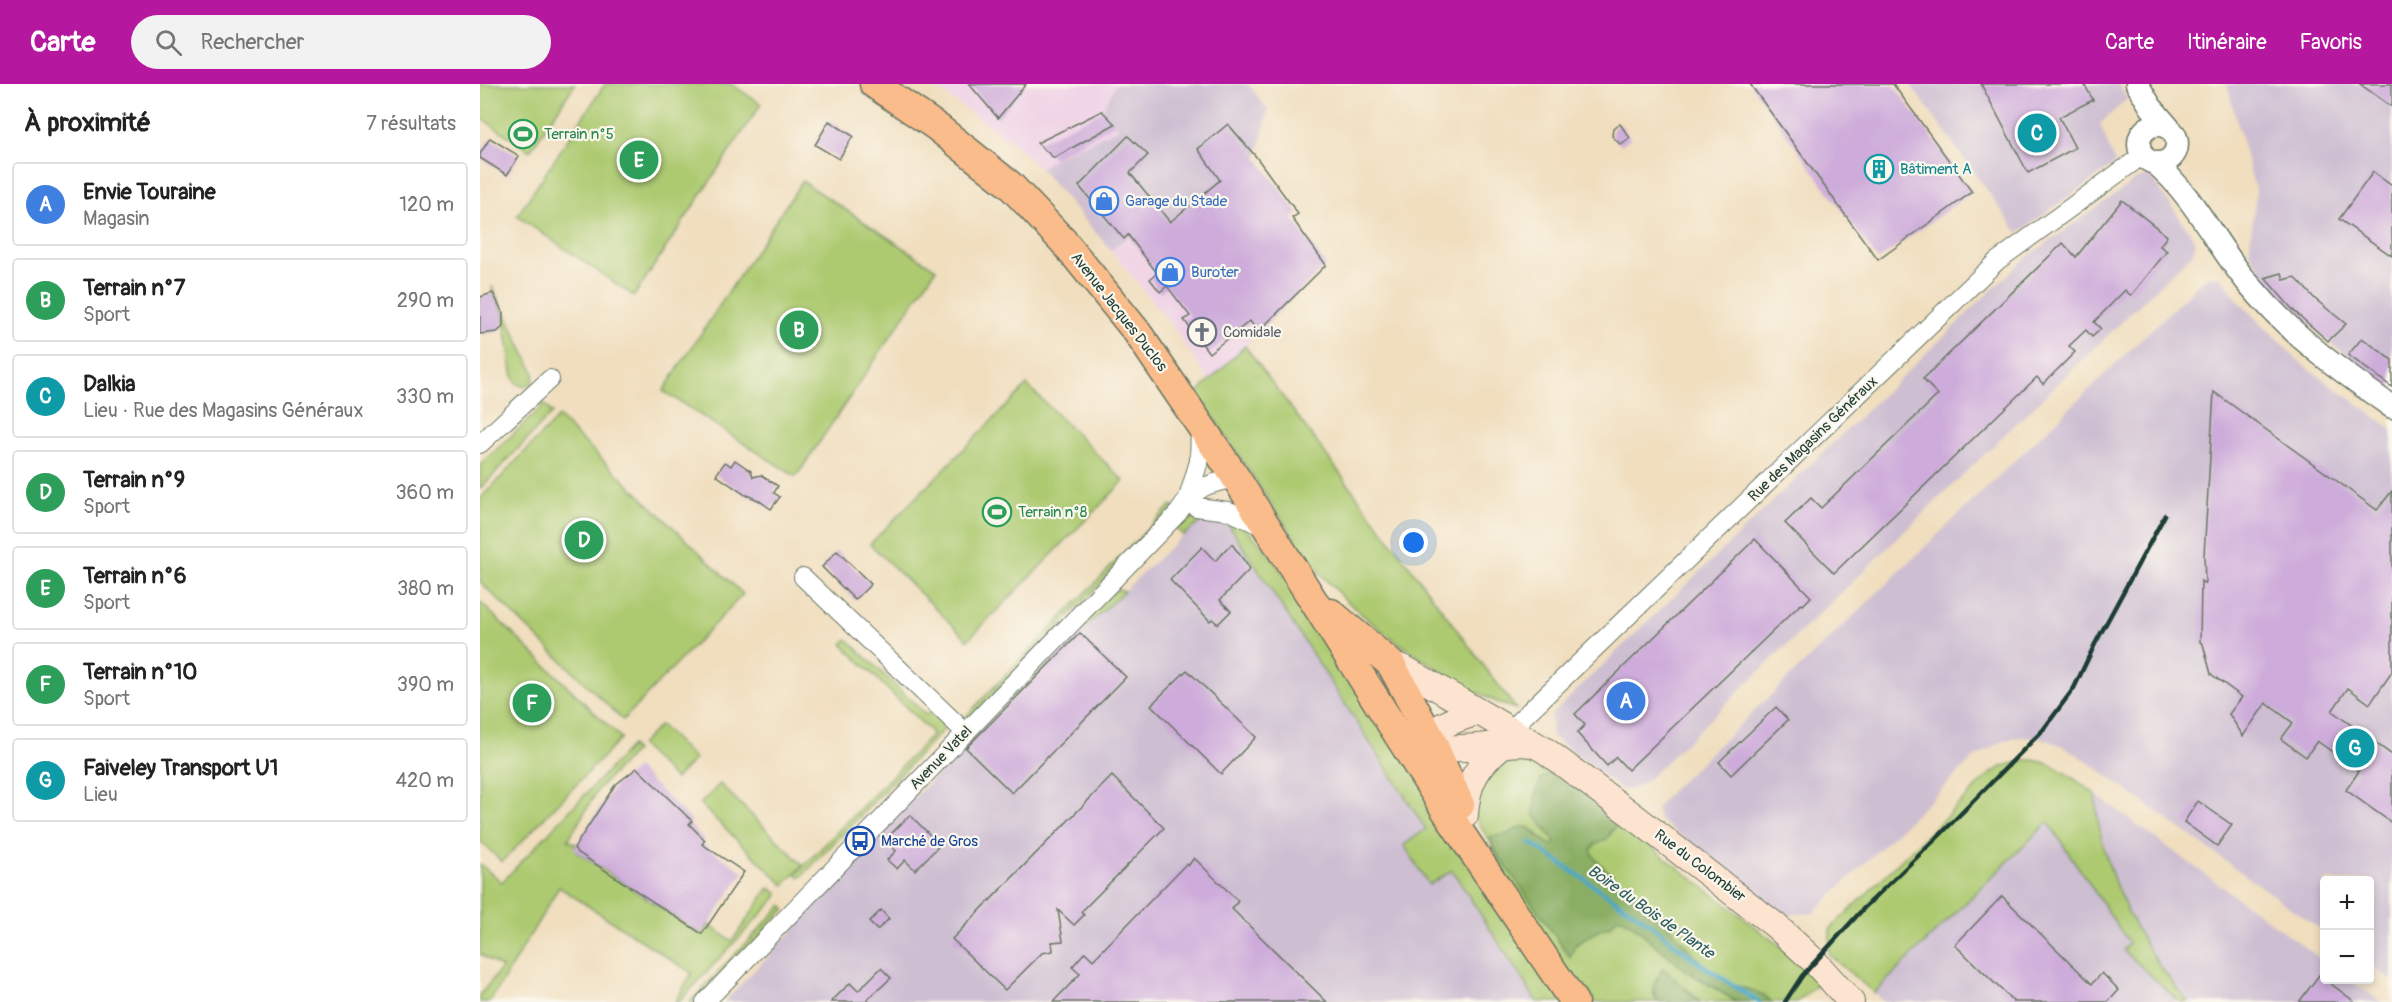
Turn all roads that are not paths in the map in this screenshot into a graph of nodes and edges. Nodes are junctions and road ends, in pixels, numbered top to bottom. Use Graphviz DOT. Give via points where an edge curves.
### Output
graph roads {
  1 [pos="874,84"];
  2 [pos="2140,89"];
  3 [pos="2144,132"];
  4 [pos="2173,138"];
  5 [pos="2149,159"];
  6 [pos="2205,220"];
  7 [pos="550,379"];
  8 [pos="2392,407"];
  9 [pos="1200,424"];
  10 [pos="480,444"];
  11 [pos="1236,478"];
  12 [pos="1187,506"];
  13 [pos="1268,529"];
  14 [pos="803,577"];
  15 [pos="1307,591"];
  16 [pos="1391,664"];
  17 [pos="1478,712"];
  18 [pos="966,733"];
  19 [pos="1507,737"];
  20 [pos="1421,746"];
  21 [pos="1465,815"];
  22 [pos="1499,889"];
  23 [pos="705,1002"];
  24 [pos="1574,1002"];
  25 [pos="1851,1002"];
  1 -- 9 [label="main road, Avenue Jacques Duclos" via="981,161 1039,213 1137,332"];
  2 -- 3 [label="street" via="2148,117"];
  2 -- 4 [label="street"];
  3 -- 4 [label="street" via="2154,126"];
  3 -- 5 [label="street" via="2139,143"];
  4 -- 5 [label="street" via="2169,158"];
  4 -- 6 [label="street" via="2182,171"];
  5 -- 6 [label="street"];
  5 -- 19 [label="street, Rue des Magasins Généraux" via="1997,261"];
  6 -- 8 [label="street" via="2246,281 2287,327"];
  7 -- 10 [label="street"];
  9 -- 11 [label="main road, Avenue Jacques Duclos"];
  9 -- 12 [label="street" via="1199,461"];
  11 -- 12 [label="street, Avenue Vatel" via="1212,500"];
  11 -- 13 [label="main road, Avenue Jacques Duclos"];
  12 -- 13 [label="street" via="1229,511"];
  12 -- 18 [label="street, Avenue Vatel"];
  13 -- 15 [label="main road, Avenue Jacques Duclos"];
  14 -- 18 [label="street"];
  15 -- 16 [label="main road"];
  15 -- 20 [label="main road, Avenue Jacques Duclos"];
  16 -- 17 [label="main road, Rue du Colombier"];
  16 -- 20 [label="main road"];
  17 -- 19 [label="main road, Rue du Colombier"];
  17 -- 20 [label="main road" via="1450,722"];
  18 -- 23 [label="street, Avenue Vatel"];
  19 -- 20 [label="main road"];
  19 -- 21 [label="main road" via="1474,775"];
  19 -- 25 [label="main road, Rue du Colombier" via="1536,745 1641,821 1776,926"];
  20 -- 21 [label="main road"];
  20 -- 22 [label="main road"];
  21 -- 22 [label="main road"];
  22 -- 24 [label="main road"];
}
